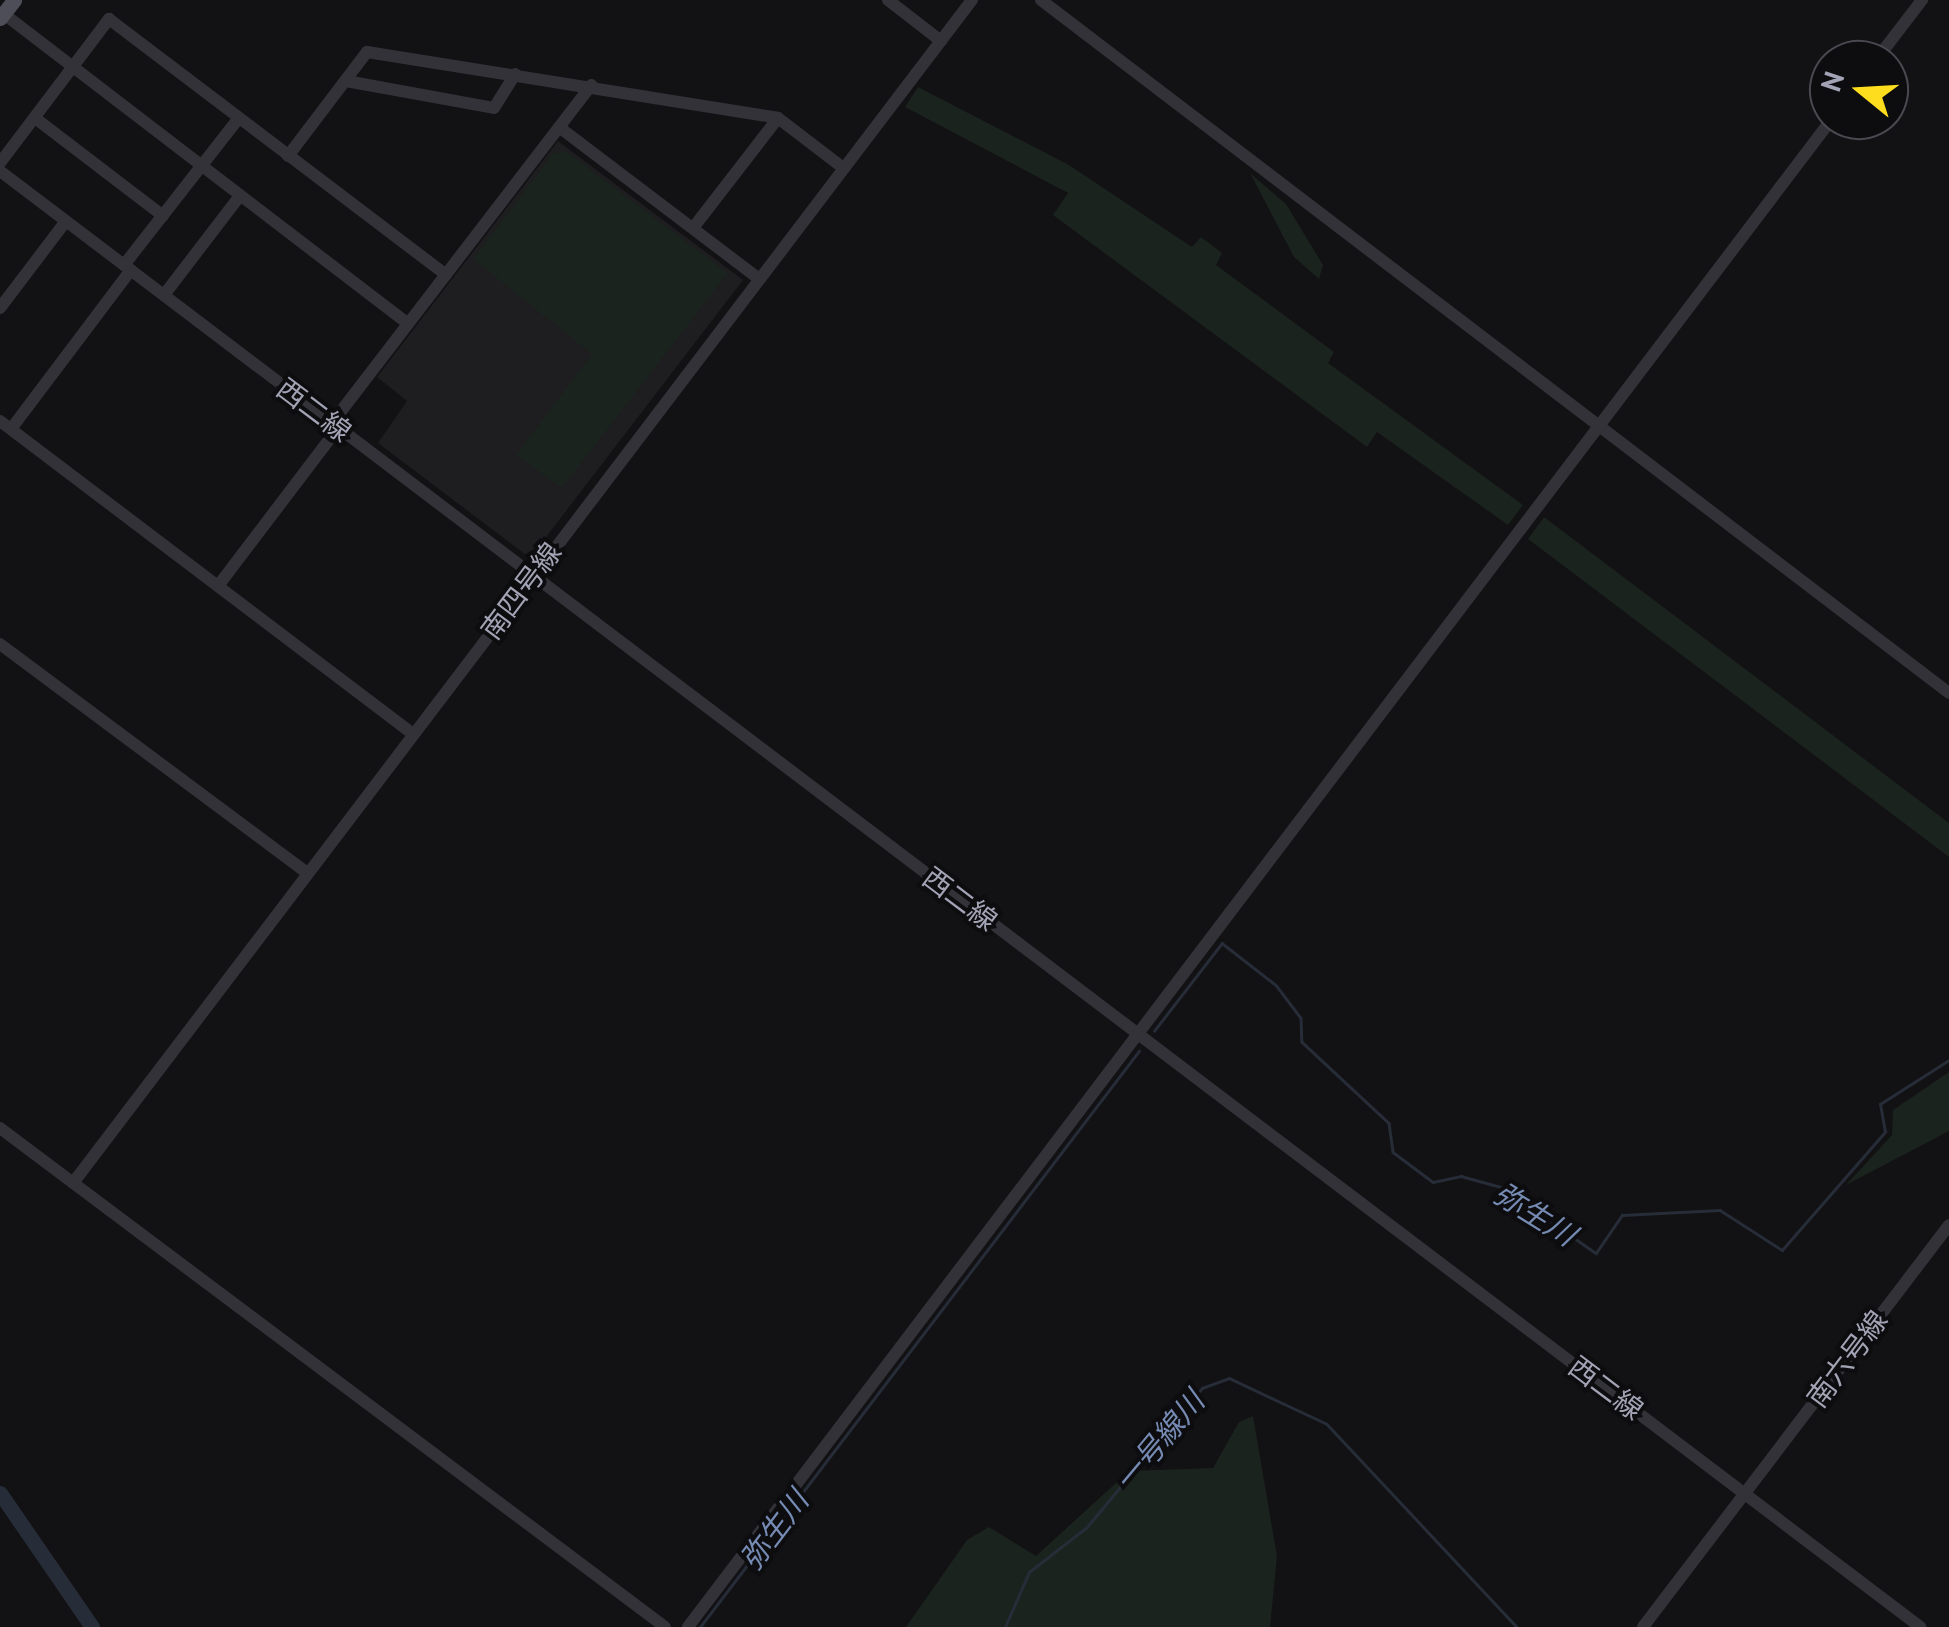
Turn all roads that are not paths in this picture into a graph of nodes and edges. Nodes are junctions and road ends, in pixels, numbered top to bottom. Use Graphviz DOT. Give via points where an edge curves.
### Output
graph roads {
  1 [pos="888,0"];
  2 [pos="972,0"];
  3 [pos="1040,0"];
  4 [pos="1922,0"];
  5 [pos="6,11"];
  6 [pos="941,40"];
  7 [pos="1891,40"];
  8 [pos="72,68"];
  9 [pos="515,74"];
  10 [pos="346,81"];
  11 [pos="591,86"];
  12 [pos="34,118"];
  13 [pos="778,118"];
  14 [pos="238,119"];
  15 [pos="560,128"];
  16 [pos="1816,140"];
  17 [pos="288,156"];
  18 [pos="0,167"];
  19 [pos="201,168"];
  20 [pos="842,168"];
  21 [pos="239,197"];
  22 [pos="164,216"];
  23 [pos="66,221"];
  24 [pos="693,228"];
  25 [pos="128,268"];
  26 [pos="446,275"];
  27 [pos="758,278"];
  28 [pos="164,295"];
  29 [pos="0,308"];
  30 [pos="407,323"];
  31 [pos="6,424"];
  32 [pos="335,426"];
  33 [pos="1598,428"];
  34 [pos="533,576"];
  35 [pos="218,586"];
  36 [pos="0,644"];
  37 [pos="1949,692"];
  38 [pos="413,734"];
  39 [pos="307,873"];
  40 [pos="1139,1034"];
  41 [pos="0,1128"];
  42 [pos="73,1183"];
  43 [pos="1949,1225"];
  44 [pos="1745,1493"];
  45 [pos="665,1627"];
  46 [pos="688,1627"];
  47 [pos="1643,1627"];
  48 [pos="1920,1627"];
  1 -- 6 [label="street"];
  2 -- 6 [label="street, 南四号線"];
  3 -- 33 [label="street"];
  4 -- 7 [label="street"];
  5 -- 8 [label="street"];
  6 -- 20 [label="street, 南四号線"];
  8 -- 12 [label="street"];
  8 -- 14 [label="street" via="109,20"];
  8 -- 19 [label="street"];
  9 -- 10 [label="street" via="367,52"];
  9 -- 10 [label="street" via="494,108"];
  9 -- 11 [label="street"];
  10 -- 17 [label="street"];
  11 -- 13 [label="street"];
  11 -- 15 [label="street"];
  12 -- 18 [label="street"];
  12 -- 22 [label="street"];
  13 -- 20 [label="street"];
  13 -- 24 [label="street"];
  14 -- 17 [label="street"];
  14 -- 19 [label="street"];
  15 -- 24 [label="street"];
  15 -- 26 [label="street"];
  16 -- 33 [label="street"];
  17 -- 26 [label="street"];
  18 -- 23 [label="street, 西二線"];
  19 -- 21 [label="street"];
  19 -- 22 [label="street"];
  20 -- 27 [label="street, 南四号線"];
  21 -- 28 [label="street"];
  21 -- 30 [label="street"];
  22 -- 25 [label="street"];
  23 -- 25 [label="street, 西二線"];
  23 -- 29 [label="street"];
  24 -- 27 [label="street"];
  25 -- 28 [label="street, 西二線"];
  25 -- 31 [label="street"];
  26 -- 30 [label="street"];
  27 -- 34 [label="street, 南四号線"];
  28 -- 32 [label="street, 西二線"];
  30 -- 32 [label="street"];
  31 -- 35 [label="street"];
  32 -- 34 [label="street, 西二線"];
  32 -- 35 [label="street"];
  33 -- 37 [label="street"];
  33 -- 40 [label="street"];
  34 -- 38 [label="street, 南四号線"];
  34 -- 40 [label="street, 西二線"];
  35 -- 38 [label="street"];
  36 -- 39 [label="street"];
  38 -- 39 [label="street, 南四号線"];
  39 -- 42 [label="street, 南四号線"];
  40 -- 44 [label="street, 西二線"];
  40 -- 46 [label="street"];
  41 -- 42 [label="street"];
  42 -- 45 [label="street"];
  43 -- 44 [label="street, 南六号線"];
  44 -- 47 [label="street, 南六号線"];
  44 -- 48 [label="street, 西二線"];
}
